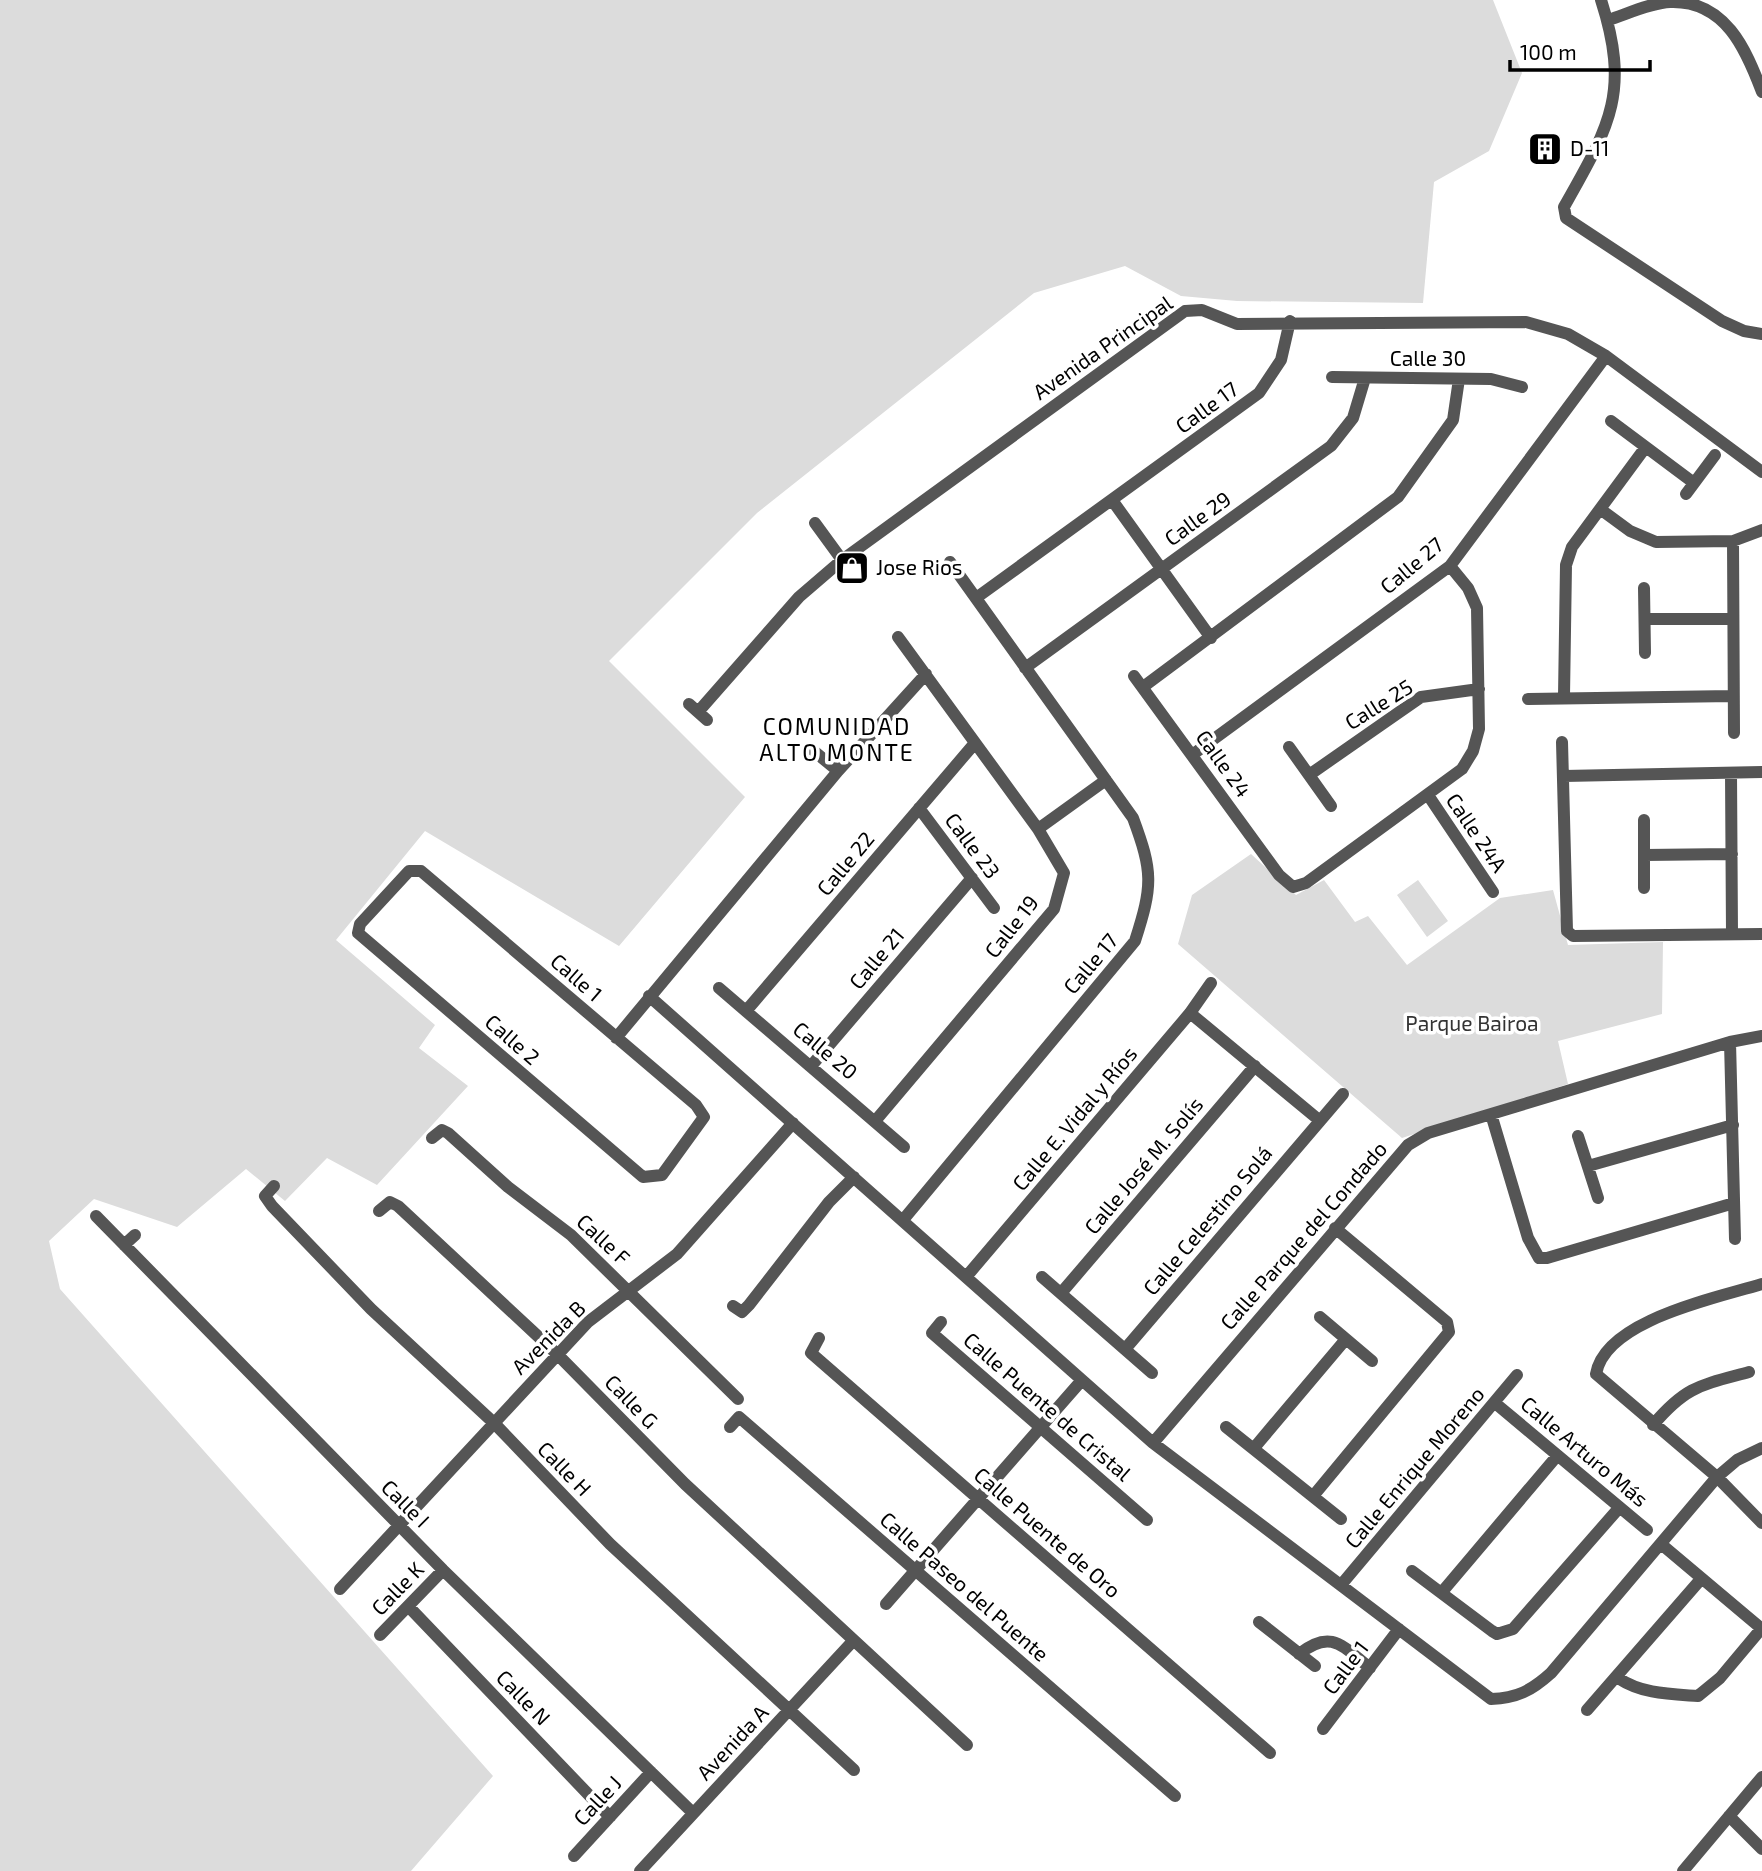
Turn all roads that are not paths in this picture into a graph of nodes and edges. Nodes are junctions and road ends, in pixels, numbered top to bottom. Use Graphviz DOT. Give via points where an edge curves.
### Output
graph roads {
  1 [pos="1601,0"];
  2 [pos="1608,20"];
  3 [pos="1762,92"];
  4 [pos="1290,321"];
  5 [pos="1762,334"];
  6 [pos="1606,356"];
  7 [pos="1332,377"];
  8 [pos="1365,378"];
  9 [pos="1459,379"];
  10 [pos="1522,387"];
  11 [pos="1611,421"];
  12 [pos="1645,448"];
  13 [pos="1715,455"];
  14 [pos="1762,472"];
  15 [pos="1694,482"];
  16 [pos="1686,494"];
  17 [pos="1112,500"];
  18 [pos="1600,509"];
  19 [pos="815,523"];
  20 [pos="1762,530"];
  21 [pos="1732,541"];
  22 [pos="842,561"];
  23 [pos="950,562"];
  24 [pos="1450,566"];
  25 [pos="1163,569"];
  26 [pos="1644,588"];
  27 [pos="976,598"];
  28 [pos="1644,619"];
  29 [pos="1732,619"];
  30 [pos="898,637"];
  31 [pos="1211,638"];
  32 [pos="1645,653"];
  33 [pos="1026,668"];
  34 [pos="926,674"];
  35 [pos="1134,676"];
  36 [pos="1143,687"];
  37 [pos="1479,689"];
  38 [pos="1564,696"];
  39 [pos="1733,696"];
  40 [pos="1528,699"];
  41 [pos="698,712"];
  42 [pos="1734,733"];
  43 [pos="1562,742"];
  44 [pos="975,743"];
  45 [pos="809,747"];
  46 [pos="1289,747"];
  47 [pos="1192,755"];
  48 [pos="838,771"];
  49 [pos="1762,772"];
  50 [pos="1731,773"];
  51 [pos="1309,775"];
  52 [pos="1564,776"];
  53 [pos="1106,780"];
  54 [pos="1428,794"];
  55 [pos="1331,806"];
  56 [pos="919,808"];
  57 [pos="1644,820"];
  58 [pos="1038,829"];
  59 [pos="1732,853"];
  60 [pos="1645,855"];
  61 [pos="421,871"];
  62 [pos="972,878"];
  63 [pos="1644,888"];
  64 [pos="1493,892"];
  65 [pos="994,908"];
  66 [pos="1732,934"];
  67 [pos="1762,934"];
  68 [pos="1211,983"];
  69 [pos="719,988"];
  70 [pos="649,996"];
  71 [pos="746,1011"];
  72 [pos="1190,1013"];
  73 [pos="1762,1036"];
  74 [pos="616,1038"];
  75 [pos="1730,1042"];
  76 [pos="812,1065"];
  77 [pos="1255,1066"];
  78 [pos="1343,1094"];
  79 [pos="1491,1114"];
  80 [pos="704,1116"];
  81 [pos="1319,1120"];
  82 [pos="876,1121"];
  83 [pos="793,1123"];
  84 [pos="1733,1125"];
  85 [pos="1578,1136"];
  86 [pos="432,1138"];
  87 [pos="904,1147"];
  88 [pos="1588,1166"];
  89 [pos="854,1177"];
  90 [pos="274,1186"];
  91 [pos="1598,1198"];
  92 [pos="1734,1203"];
  93 [pos="379,1211"];
  94 [pos="96,1216"];
  95 [pos="903,1220"];
  96 [pos="1335,1228"];
  97 [pos="135,1234"];
  98 [pos="1735,1239"];
  99 [pos="124,1245"];
  100 [pos="966,1277"];
  101 [pos="1042,1277"];
  102 [pos="1762,1284"];
  103 [pos="1062,1292"];
  104 [pos="631,1293"];
  105 [pos="733,1306"];
  106 [pos="1320,1317"];
  107 [pos="941,1322"];
  108 [pos="819,1339"];
  109 [pos="1346,1339"];
  110 [pos="1126,1348"];
  111 [pos="557,1354"];
  112 [pos="1371,1361"];
  113 [pos="1749,1372"];
  114 [pos="1152,1373"];
  115 [pos="1517,1375"];
  116 [pos="1082,1380"];
  117 [pos="738,1399"];
  118 [pos="1496,1403"];
  119 [pos="494,1423"];
  120 [pos="1653,1425"];
  121 [pos="730,1427"];
  122 [pos="1041,1427"];
  123 [pos="1226,1427"];
  124 [pos="1153,1443"];
  125 [pos="1254,1448"];
  126 [pos="1762,1448"];
  127 [pos="1557,1456"];
  128 [pos="1717,1477"];
  129 [pos="1314,1495"];
  130 [pos="979,1500"];
  131 [pos="1619,1508"];
  132 [pos="1341,1518"];
  133 [pos="1147,1520"];
  134 [pos="1762,1522"];
  135 [pos="399,1525"];
  136 [pos="1647,1530"];
  137 [pos="1661,1545"];
  138 [pos="443,1570"];
  139 [pos="1412,1570"];
  140 [pos="916,1571"];
  141 [pos="1701,1578"];
  142 [pos="1341,1585"];
  143 [pos="340,1589"];
  144 [pos="1442,1592"];
  145 [pos="886,1604"];
  146 [pos="408,1605"];
  147 [pos="1259,1622"];
  148 [pos="1399,1629"];
  149 [pos="1762,1629"];
  150 [pos="380,1635"];
  151 [pos="853,1641"];
  152 [pos="1299,1654"];
  153 [pos="1315,1665"];
  154 [pos="1370,1668"];
  155 [pos="1618,1678"];
  156 [pos="789,1710"];
  157 [pos="1587,1710"];
  158 [pos="1323,1730"];
  159 [pos="967,1745"];
  160 [pos="1270,1753"];
  161 [pos="854,1770"];
  162 [pos="651,1772"];
  163 [pos="1762,1777"];
  164 [pos="1175,1796"];
  165 [pos="693,1813"];
  166 [pos="1729,1816"];
  167 [pos="610,1817"];
  168 [pos="1762,1849"];
  169 [pos="574,1857"];
  170 [pos="640,1871"];
  171 [pos="1683,1871"];
  1 -- 2 [label="street"];
  2 -- 3 [label="street" via="1668,2 1688,3 1713,13 1729,25 1745,48"];
  2 -- 5 [label="street" via="1616,59 1614,103 1599,144 1564,207 1566,218 1722,321"];
  4 -- 6 [label="street, Avenida Principal" via="1526,322 1568,334"];
  4 -- 17 [label="street, Calle 17" via="1281,360 1259,393"];
  4 -- 22 [label="street, Avenida Principal" via="1237,324 1202,310 1185,311"];
  6 -- 14 [label="street, Avenida Principal"];
  6 -- 24 [label="street, Calle 27"];
  7 -- 8 [label="street, Calle 30"];
  8 -- 9 [label="street, Calle 30"];
  8 -- 25 [label="street, Calle 29" via="1353,418 1331,446"];
  9 -- 10 [label="street, Calle 30" via="1491,379"];
  9 -- 31 [label="street" via="1453,420 1398,497"];
  11 -- 12 [label="street"];
  12 -- 15 [label="street"];
  12 -- 18 [label="street"];
  13 -- 15 [label="street"];
  15 -- 16 [label="street"];
  17 -- 25 [label="street"];
  17 -- 27 [label="street, Calle 17"];
  18 -- 21 [label="street" via="1630,531 1657,542"];
  18 -- 38 [label="street" via="1572,547 1566,565"];
  19 -- 22 [label="street"];
  20 -- 21 [label="street"];
  21 -- 29 [label="street"];
  22 -- 41 [label="street, Avenida Principal" via="799,597"];
  23 -- 27 [label="street, Calle 17"];
  24 -- 37 [label="street, Calle 24" via="1477,608"];
  24 -- 47 [label="street, Calle 27"];
  25 -- 31 [label="street"];
  25 -- 33 [label="street, Calle 29"];
  26 -- 28 [label="street"];
  27 -- 33 [label="street, Calle 17"];
  28 -- 29 [label="street"];
  28 -- 32 [label="street"];
  29 -- 39 [label="street"];
  30 -- 34 [label="street, Calle 19"];
  31 -- 36 [label="street"];
  33 -- 53 [label="street, Calle 17"];
  34 -- 44 [label="street, Calle 19"];
  34 -- 48 [label="street"];
  35 -- 36 [label="street, Calle 24"];
  36 -- 47 [label="street, Calle 24"];
  37 -- 51 [label="street, Calle 25" via="1421,697"];
  37 -- 54 [label="street, Calle 24" via="1479,729 1473,751 1462,769"];
  38 -- 39 [label="street"];
  38 -- 40 [label="street"];
  39 -- 42 [label="street"];
  43 -- 52 [label="street"];
  44 -- 56 [label="street, Calle 22"];
  44 -- 58 [label="street, Calle 19"];
  45 -- 48 [label="street"];
  46 -- 51 [label="street"];
  47 -- 54 [label="street, Calle 24" via="1279,875 1293,887 1306,883"];
  48 -- 70 [label="street"];
  49 -- 50 [label="street"];
  50 -- 52 [label="street"];
  50 -- 59 [label="street"];
  51 -- 55 [label="street"];
  52 -- 66 [label="street" via="1567,932 1573,936"];
  53 -- 58 [label="street"];
  53 -- 95 [label="street, Calle 17" via="1132,818 1148,859 1148,900 1135,941"];
  54 -- 64 [label="street, Calle 24A"];
  56 -- 62 [label="street, Calle 23"];
  56 -- 71 [label="street, Calle 22"];
  57 -- 60 [label="street"];
  58 -- 82 [label="street, Calle 19" via="1064,873 1054,909"];
  59 -- 60 [label="street"];
  59 -- 66 [label="street"];
  60 -- 63 [label="street"];
  61 -- 74 [label="street, Calle 1"];
  61 -- 80 [label="street, Calle 2" via="409,871 360,924 358,933 643,1177 662,1175"];
  62 -- 65 [label="street, Calle 23"];
  62 -- 76 [label="street, Calle 21"];
  66 -- 67 [label="street"];
  68 -- 72 [label="street, Calle E. Vidal y Ríos"];
  69 -- 71 [label="street, Calle 20"];
  70 -- 74 [label="street"];
  70 -- 83 [label="street"];
  71 -- 76 [label="street, Calle 20"];
  72 -- 77 [label="street"];
  72 -- 100 [label="street, Calle E. Vidal y Ríos"];
  73 -- 75 [label="street, Calle Parque del Condado"];
  74 -- 80 [label="street, Calle 1"];
  75 -- 79 [label="street, Calle Parque del Condado"];
  75 -- 84 [label="street"];
  76 -- 82 [label="street, Calle 20"];
  77 -- 81 [label="street"];
  77 -- 103 [label="street, Calle José M. Solís"];
  78 -- 81 [label="street, Calle Celestino Solá"];
  79 -- 92 [label="street" via="1528,1238 1539,1258"];
  79 -- 96 [label="street, Calle Parque del Condado" via="1428,1133 1408,1145"];
  81 -- 110 [label="street, Calle Celestino Solá"];
  82 -- 87 [label="street, Calle 20"];
  83 -- 89 [label="street"];
  83 -- 104 [label="street, Avenida B" via="692,1240"];
  84 -- 88 [label="street"];
  84 -- 92 [label="street"];
  85 -- 88 [label="street"];
  86 -- 104 [label="street, Calle F" via="442,1130 448,1133 571,1235"];
  88 -- 91 [label="street"];
  89 -- 95 [label="street"];
  89 -- 105 [label="street" via="749,1305 742,1312"];
  90 -- 119 [label="street, Calle H" via="265,1195 272,1206 371,1309"];
  92 -- 98 [label="street"];
  93 -- 111 [label="street, Calle G" via="390,1202 398,1206"];
  94 -- 99 [label="street, Calle I"];
  95 -- 100 [label="street"];
  96 -- 124 [label="street, Calle Parque del Condado"];
  96 -- 129 [label="street" via="1447,1322 1449,1332"];
  97 -- 99 [label="street"];
  99 -- 135 [label="street, Calle I"];
  100 -- 116 [label="street"];
  101 -- 103 [label="street"];
  102 -- 120 [label="street" via="1647,1320 1622,1337 1598,1366 1596,1374"];
  103 -- 110 [label="street"];
  104 -- 111 [label="street, Avenida B" via="588,1322"];
  104 -- 117 [label="street, Calle F"];
  106 -- 109 [label="street"];
  107 -- 122 [label="street, Calle Puente de Cristal" via="932,1333"];
  108 -- 130 [label="street, Calle Puente de Oro" via="811,1353"];
  109 -- 112 [label="street"];
  109 -- 125 [label="street"];
  110 -- 114 [label="street"];
  111 -- 119 [label="street, Avenida B"];
  111 -- 151 [label="street, Calle G" via="685,1484"];
  113 -- 120 [label="street" via="1695,1386"];
  115 -- 118 [label="street, Calle Enrique Moreno"];
  116 -- 122 [label="street"];
  116 -- 124 [label="street"];
  118 -- 127 [label="street, Calle Arturo Más"];
  118 -- 142 [label="street, Calle Enrique Moreno"];
  119 -- 135 [label="street, Avenida B"];
  119 -- 156 [label="street, Calle H" via="610,1544"];
  120 -- 128 [label="street"];
  121 -- 140 [label="street, Calle Paseo del Puente" via="738,1417"];
  122 -- 130 [label="street"];
  122 -- 133 [label="street, Calle Puente de Cristal"];
  123 -- 125 [label="street"];
  124 -- 142 [label="street"];
  125 -- 129 [label="street"];
  126 -- 128 [label="street"];
  127 -- 131 [label="street, Calle Arturo Más"];
  127 -- 144 [label="street"];
  128 -- 134 [label="street"];
  128 -- 137 [label="street"];
  129 -- 132 [label="street"];
  130 -- 140 [label="street"];
  130 -- 160 [label="street, Calle Puente de Oro"];
  131 -- 136 [label="street, Calle Arturo Más"];
  131 -- 144 [label="street" via="1513,1629 1497,1634"];
  135 -- 138 [label="street, Calle I"];
  135 -- 143 [label="street, Avenida B"];
  137 -- 141 [label="street"];
  137 -- 148 [label="street" via="1551,1673 1533,1690 1512,1698 1491,1699"];
  138 -- 146 [label="street, Calle K"];
  138 -- 162 [label="street, Calle I"];
  139 -- 144 [label="street"];
  140 -- 145 [label="street"];
  140 -- 164 [label="street, Calle Paseo del Puente"];
  141 -- 149 [label="street"];
  141 -- 155 [label="street"];
  142 -- 148 [label="street"];
  146 -- 150 [label="street, Calle K"];
  146 -- 167 [label="street, Calle N"];
  147 -- 152 [label="street"];
  148 -- 154 [label="street, Calle 1"];
  149 -- 155 [label="street" via="1698,1696 1648,1692"];
  151 -- 156 [label="street, Avenida A"];
  151 -- 159 [label="street, Calle G"];
  152 -- 153 [label="street"];
  152 -- 154 [label="street" via="1334,1640"];
  154 -- 158 [label="street, Calle 1"];
  155 -- 157 [label="street"];
  156 -- 161 [label="street, Calle H"];
  156 -- 165 [label="street, Avenida A"];
  162 -- 165 [label="street, Calle I"];
  162 -- 167 [label="street, Calle J"];
  163 -- 166 [label="street"];
  165 -- 170 [label="street, Avenida A"];
  166 -- 168 [label="street"];
  166 -- 171 [label="street"];
  167 -- 169 [label="street, Calle J"];
}
